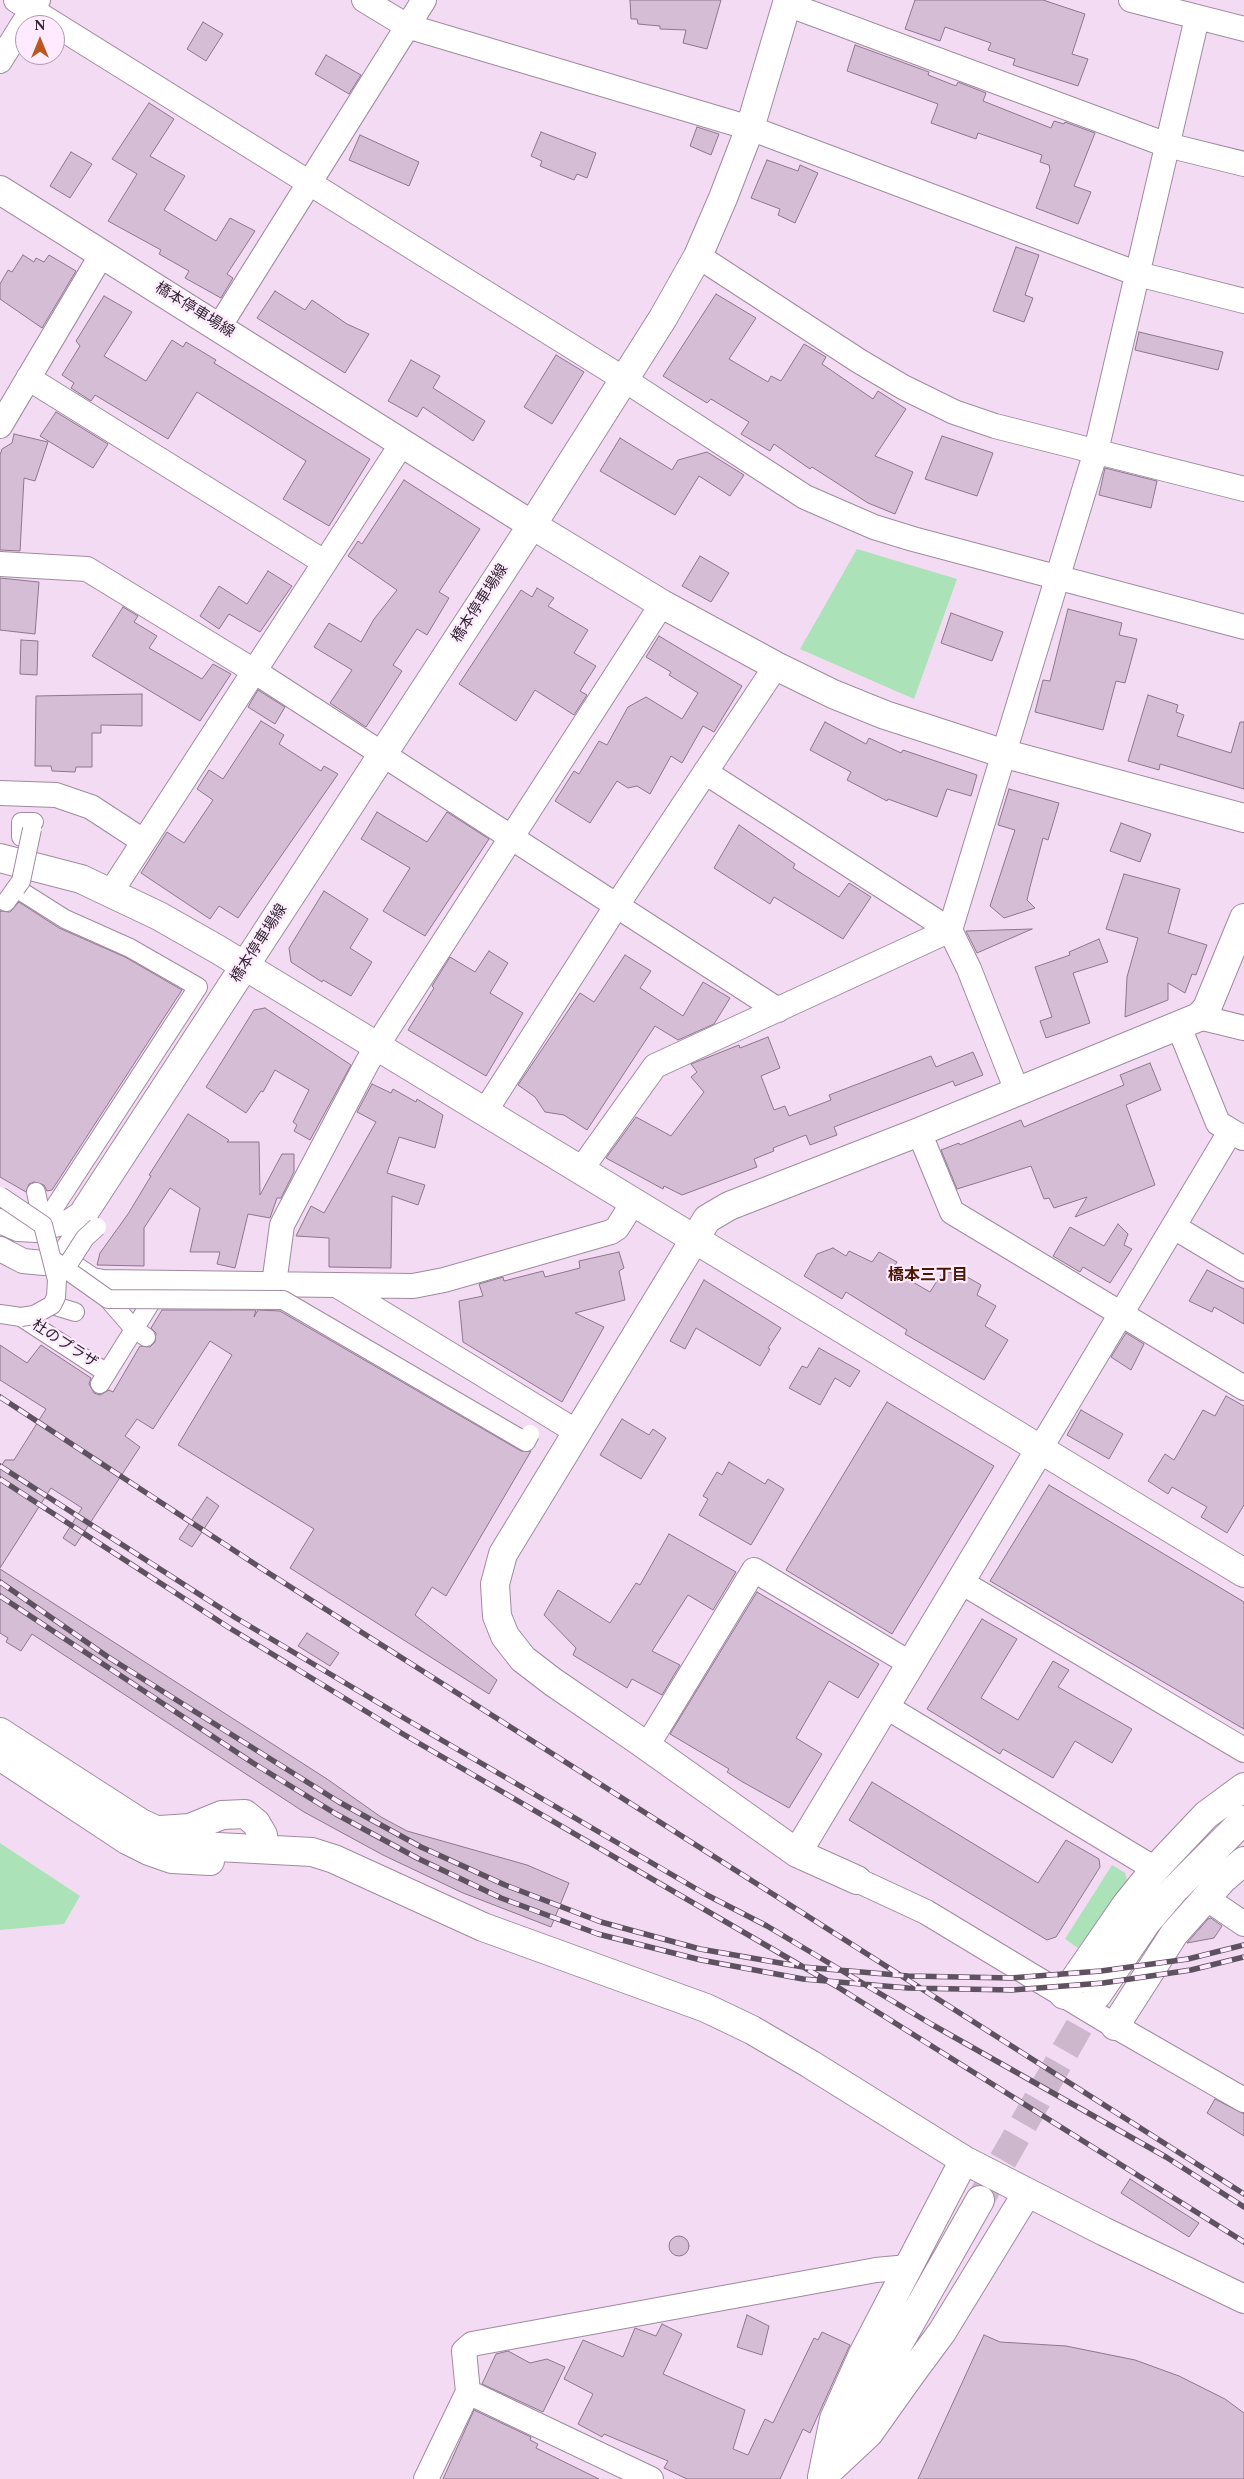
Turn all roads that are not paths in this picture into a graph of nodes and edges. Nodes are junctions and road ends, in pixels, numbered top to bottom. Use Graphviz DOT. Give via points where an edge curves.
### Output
graph roads {
  1 [pos="364,0"];
  2 [pos="424,0"];
  3 [pos="1131,0"];
  4 [pos="787,2"];
  5 [pos="29,3"];
  6 [pos="1197,18"];
  7 [pos="407,26"];
  8 [pos="1244,29"];
  9 [pos="0,61"];
  10 [pos="750,128"];
  11 [pos="1167,145"];
  12 [pos="1244,164"];
  13 [pos="309,184"];
  14 [pos="0,190"];
  15 [pos="102,254"];
  16 [pos="698,256"];
  17 [pos="1138,274"];
  18 [pos="1244,301"];
  19 [pos="219,327"];
  20 [pos="28,378"];
  21 [pos="624,380"];
  22 [pos="0,426"];
  23 [pos="403,442"];
  24 [pos="1096,451"];
  25 [pos="1244,489"];
  26 [pos="532,525"];
  27 [pos="324,562"];
  28 [pos="0,564"];
  29 [pos="1058,577"];
  30 [pos="662,604"];
  31 [pos="1244,627"];
  32 [pos="776,666"];
  33 [pos="254,671"];
  34 [pos="1002,753"];
  35 [pos="383,754"];
  36 [pos="706,772"];
  37 [pos="0,793"];
  38 [pos="1244,818"];
  39 [pos="26,830"];
  40 [pos="511,837"];
  41 [pos="143,841"];
  42 [pos="0,858"];
  43 [pos="111,892"];
  44 [pos="617,905"];
  45 [pos="1244,918"];
  46 [pos="950,930"];
  47 [pos="246,965"];
  48 [pos="778,1010"];
  49 [pos="1189,1022"];
  50 [pos="1244,1028"];
  51 [pos="378,1046"];
  52 [pos="1018,1091"];
  53 [pos="484,1113"];
  54 [pos="919,1132"];
  55 [pos="1237,1135"];
  56 [pos="580,1170"];
  57 [pos="36,1192"];
  58 [pos="2,1193"];
  59 [pos="634,1203"];
  60 [pos="77,1212"];
  61 [pos="0,1221"];
  62 [pos="43,1225"];
  63 [pos="1174,1227"];
  64 [pos="693,1239"];
  65 [pos="0,1249"];
  66 [pos="60,1263"];
  67 [pos="1244,1269"];
  68 [pos="274,1284"];
  69 [pos="336,1286"];
  70 [pos="108,1299"];
  71 [pos="153,1299"];
  72 [pos="52,1305"];
  73 [pos="75,1312"];
  74 [pos="0,1314"];
  75 [pos="1122,1314"];
  76 [pos="20,1316"];
  77 [pos="125,1335"];
  78 [pos="1244,1388"];
  79 [pos="577,1432"];
  80 [pos="530,1434"];
  81 [pos="1040,1449"];
  82 [pos="1244,1573"];
  83 [pos="961,1582"];
  84 [pos="911,1664"];
  85 [pos="885,1706"];
  86 [pos="0,1732"];
  87 [pos="647,1746"];
  88 [pos="1244,1750"];
  89 [pos="0,1756"];
  90 [pos="1244,1787"];
  91 [pos="1244,1820"];
  92 [pos="265,1849"];
  93 [pos="797,1853"];
  94 [pos="1244,1861"];
  95 [pos="1156,1868"];
  96 [pos="856,1880"];
  97 [pos="1206,1898"];
  98 [pos="1244,1924"];
  99 [pos="1064,1995"];
  100 [pos="1097,1995"];
  101 [pos="1115,2026"];
  102 [pos="1244,2100"];
  103 [pos="964,2160"];
  104 [pos="1027,2193"];
  105 [pos="980,2200"];
  106 [pos="908,2267"];
  107 [pos="1244,2299"];
  108 [pos="468,2392"];
  109 [pos="822,2478"];
  110 [pos="426,2479"];
  111 [pos="652,2479"];
  1 -- 7 [label="street"];
  2 -- 7 [label="street"];
  3 -- 6 [label="street"];
  4 -- 10 [label="street"];
  4 -- 11 [label="street"];
  5 -- 9 [label="street"];
  5 -- 13 [label="street"];
  6 -- 8 [label="street"];
  6 -- 11 [label="street"];
  7 -- 10 [label="street"];
  7 -- 13 [label="street"];
  10 -- 16 [label="street"];
  10 -- 17 [label="street"];
  11 -- 12 [label="street"];
  11 -- 17 [label="street"];
  13 -- 19 [label="street"];
  13 -- 21 [label="street"];
  14 -- 15 [label="street, 橋本停車場線"];
  15 -- 19 [label="street, 橋本停車場線"];
  15 -- 20 [label="street"];
  16 -- 21 [label="street"];
  16 -- 24 [label="street" via="912,392 954,412 995,426"];
  17 -- 18 [label="street"];
  17 -- 24 [label="street"];
  19 -- 23 [label="street, 橋本停車場線"];
  20 -- 22 [label="street"];
  20 -- 27 [label="street"];
  21 -- 26 [label="street"];
  21 -- 29 [label="street" via="805,497 840,514 912,540"];
  23 -- 26 [label="street, 橋本停車場線"];
  23 -- 27 [label="street"];
  24 -- 25 [label="street"];
  24 -- 29 [label="street"];
  26 -- 30 [label="street"];
  26 -- 35 [label="street, 橋本停車場線"];
  27 -- 33 [label="street"];
  28 -- 33 [label="street" via="87,568"];
  29 -- 31 [label="street"];
  29 -- 34 [label="street"];
  30 -- 32 [label="street"];
  30 -- 40 [label="street"];
  32 -- 34 [label="street" via="833,694"];
  32 -- 36 [label="street"];
  33 -- 35 [label="street"];
  33 -- 41 [label="street"];
  34 -- 38 [label="street"];
  34 -- 46 [label="street"];
  35 -- 40 [label="street"];
  35 -- 47 [label="street, 橋本停車場線"];
  36 -- 44 [label="street"];
  36 -- 46 [label="street"];
  37 -- 41 [label="street" via="56,795 91,807"];
  39 -- 60 [label="street, bridge" via="20,880 11,895 191,978 198,987 127,1106"];
  40 -- 44 [label="street"];
  40 -- 51 [label="street"];
  41 -- 43 [label="street"];
  42 -- 43 [label="street" via="81,879"];
  43 -- 47 [label="street"];
  44 -- 48 [label="street"];
  44 -- 53 [label="street"];
  45 -- 49 [label="street" via="1207,1008"];
  46 -- 48 [label="street"];
  46 -- 52 [label="street"];
  47 -- 51 [label="street"];
  47 -- 60 [label="street, 橋本停車場線"];
  48 -- 56 [label="street" via="655,1066"];
  49 -- 50 [label="street"];
  49 -- 52 [label="street"];
  49 -- 55 [label="street" via="1218,1122"];
  51 -- 53 [label="street"];
  51 -- 68 [label="street" via="282,1225"];
  52 -- 54 [label="street"];
  53 -- 56 [label="street"];
  54 -- 64 [label="street" via="729,1206 707,1218"];
  54 -- 75 [label="street" via="952,1212"];
  55 -- 63 [label="street"];
  56 -- 59 [label="street"];
  57 -- 62 [label="street, 杜のプラザ"];
  58 -- 62 [label="street, bridge"];
  59 -- 64 [label="street"];
  59 -- 69 [label="street" via="611,1232 444,1280 413,1286"];
  60 -- 61 [label="street" via="70,1221 36,1230 18,1229"];
  60 -- 62 [label="street"];
  60 -- 66 [label="street" via="75,1238"];
  62 -- 66 [label="street, 杜のプラザ, bridge"];
  63 -- 67 [label="street"];
  63 -- 75 [label="street"];
  64 -- 79 [label="street"];
  64 -- 81 [label="street"];
  65 -- 66 [label="street" via="23,1261"];
  66 -- 68 [label="street" via="96,1282"];
  66 -- 70 [label="street, bridge"];
  66 -- 72 [label="street, 杜のプラザ, bridge"];
  68 -- 69 [label="street"];
  69 -- 79 [label="street"];
  70 -- 71 [label="street, bridge"];
  70 -- 77 [label="street"];
  71 -- 77 [label="street, 杜のプラザ"];
  71 -- 80 [label="street, bridge" via="283,1300 526,1442"];
  72 -- 73 [label="street"];
  72 -- 76 [label="street, 杜のプラザ, bridge" via="34,1315"];
  74 -- 76 [label="street, 杜のプラザ"];
  75 -- 78 [label="street"];
  75 -- 81 [label="street"];
  76 -- 77 [label="street, 杜のプラザ" via="104,1378"];
  79 -- 87 [label="street" via="503,1554 495,1584 496,1616 505,1636 523,1659"];
  81 -- 82 [label="street"];
  81 -- 83 [label="street"];
  83 -- 84 [label="street"];
  83 -- 88 [label="street"];
  84 -- 85 [label="street"];
  84 -- 87 [label="street" via="754,1570"];
  85 -- 93 [label="street"];
  85 -- 95 [label="street"];
  86 -- 92 [label="street" via="150,1828 177,1840 199,1846"];
  87 -- 93 [label="street"];
  89 -- 92 [label="street" via="127,1840 149,1851 172,1859 202,1862 235,1859"];
  90 -- 95 [label="street" via="1206,1815"];
  91 -- 100 [label="street" via="1146,1923"];
  92 -- 103 [label="street" via="312,1852 334,1859 483,1927 706,2008 810,2064"];
  93 -- 96 [label="street"];
  94 -- 97 [label="street"];
  95 -- 99 [label="street" via="1126,1905"];
  96 -- 99 [label="street" via="926,1912"];
  97 -- 98 [label="street"];
  97 -- 101 [label="street" via="1174,1934"];
  99 -- 101 [label="street"];
  101 -- 102 [label="street"];
  103 -- 104 [label="street"];
  103 -- 106 [label="street"];
  104 -- 107 [label="street"];
  104 -- 109 [label="street" via="942,2332 869,2433"];
  105 -- 109 [label="street"];
  106 -- 108 [label="street" via="876,2270 472,2344 464,2351"];
  106 -- 109 [label="street" via="863,2354 834,2420"];
  108 -- 110 [label="street"];
  108 -- 111 [label="street"];
}
